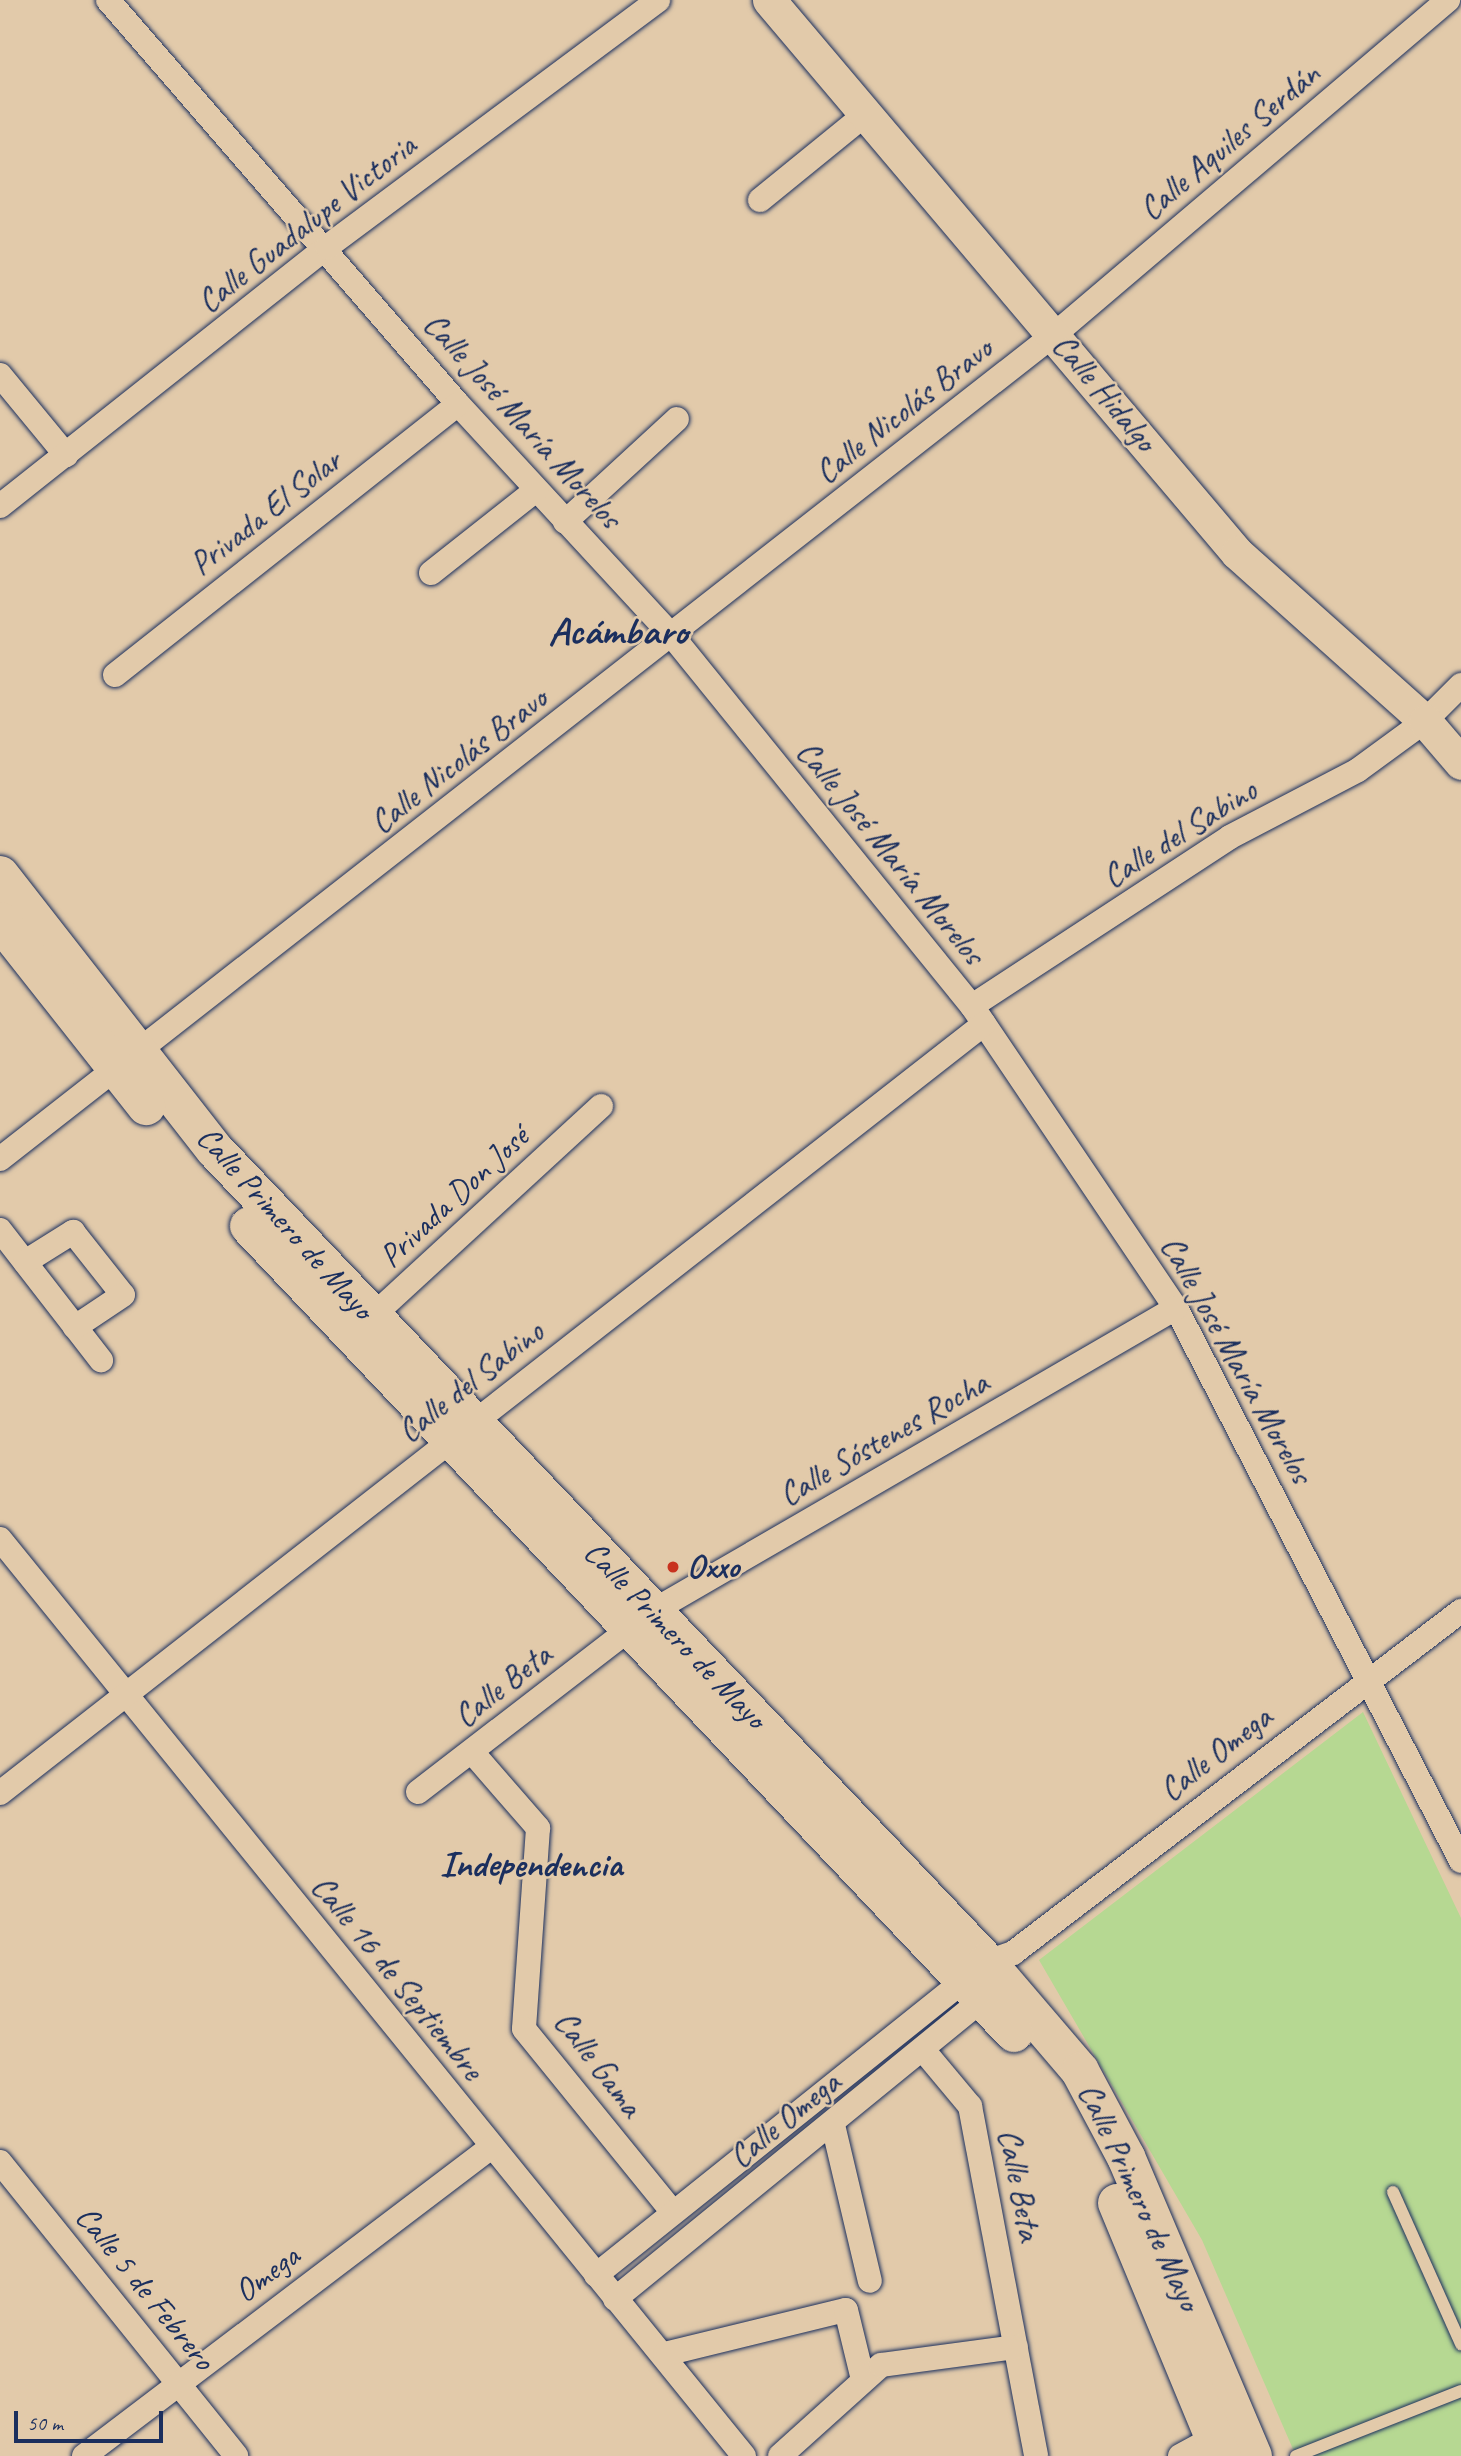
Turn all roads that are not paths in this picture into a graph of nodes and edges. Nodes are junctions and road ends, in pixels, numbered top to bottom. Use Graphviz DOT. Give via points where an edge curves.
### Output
graph roads {
  1 [pos="108,0"];
  2 [pos="658,0"];
  3 [pos="769,0"];
  4 [pos="1448,0"];
  5 [pos="866,114"];
  6 [pos="760,200"];
  7 [pos="327,247"];
  8 [pos="1055,334"];
  9 [pos="0,375"];
  10 [pos="458,404"];
  11 [pos="677,419"];
  12 [pos="66,455"];
  13 [pos="536,490"];
  14 [pos="0,506"];
  15 [pos="565,522"];
  16 [pos="431,573"];
  17 [pos="673,637"];
  18 [pos="115,675"];
  19 [pos="1461,685"];
  20 [pos="1425,722"];
  21 [pos="1461,763"];
  22 [pos="0,875"];
  23 [pos="0,920"];
  24 [pos="978,1015"];
  25 [pos="126,1061"];
  26 [pos="601,1106"];
  27 [pos="0,1159"];
  28 [pos="0,1230"];
  29 [pos="25,1262"];
  30 [pos="1176,1308"];
  31 [pos="75,1327"];
  32 [pos="360,1327"];
  33 [pos="101,1360"];
  34 [pos="460,1433"];
  35 [pos="0,1539"];
  36 [pos="1461,1611"];
  37 [pos="640,1621"];
  38 [pos="1371,1676"];
  39 [pos="126,1694"];
  40 [pos="472,1752"];
  41 [pos="418,1792"];
  42 [pos="0,1793"];
  43 [pos="1461,1861"];
  44 [pos="990,1975"];
  45 [pos="924,2051"];
  46 [pos="833,2124"];
  47 [pos="491,2148"];
  48 [pos="0,2162"];
  49 [pos="1393,2192"];
  50 [pos="672,2211"];
  51 [pos="596,2275"];
  52 [pos="870,2281"];
  53 [pos="615,2299"];
  54 [pos="1461,2344"];
  55 [pos="1016,2347"];
  56 [pos="664,2354"];
  57 [pos="863,2380"];
  58 [pos="178,2381"];
  59 [pos="1461,2391"];
  60 [pos="1226,2439"];
  61 [pos="85,2456"];
  62 [pos="236,2456"];
  63 [pos="744,2456"];
  64 [pos="780,2456"];
  65 [pos="1036,2456"];
  66 [pos="1180,2456"];
  67 [pos="1253,2456"];
  68 [pos="1296,2456"];
  1 -- 7 [label="street, Calle José María Morelos"];
  2 -- 7 [label="street, Calle Guadalupe Victoria"];
  3 -- 5 [label="street, Calle Hidalgo"];
  4 -- 8 [label="street, Calle Aquiles Serdán"];
  5 -- 6 [label="street"];
  5 -- 8 [label="street, Calle Hidalgo"];
  7 -- 10 [label="street, Calle José María Morelos"];
  7 -- 12 [label="street, Calle Guadalupe Victoria"];
  8 -- 17 [label="street, Calle Nicolás Bravo"];
  8 -- 20 [label="street, Calle Hidalgo" via="1237,553"];
  9 -- 12 [label="street"];
  10 -- 13 [label="street, Calle José María Morelos"];
  10 -- 18 [label="street, Privada El Solar"];
  11 -- 15 [label="street"];
  12 -- 14 [label="street, Calle Guadalupe Victoria"];
  13 -- 15 [label="street, Calle José María Morelos"];
  13 -- 16 [label="street"];
  15 -- 17 [label="street, Calle José María Morelos"];
  17 -- 24 [label="street, Calle José María Morelos"];
  17 -- 25 [label="street, Calle Nicolás Bravo"];
  19 -- 20 [label="street, Calle del Sabino"];
  20 -- 21 [label="street, Calle Hidalgo"];
  20 -- 24 [label="street, Calle del Sabino" via="1358,770 1230,837"];
  22 -- 25 [label="main road, Calle Primero de Mayo"];
  23 -- 25 [label="main road, Calle Primero de Mayo"];
  24 -- 30 [label="street, Calle José María Morelos"];
  24 -- 34 [label="street, Calle del Sabino"];
  25 -- 27 [label="street, Calle Nicolás Bravo"];
  25 -- 32 [label="main road, Calle Primero de Mayo"];
  26 -- 32 [label="street, Privada Don José"];
  28 -- 29 [label="street"];
  29 -- 31 [label="street"];
  29 -- 31 [label="street" via="73,1232 123,1295"];
  30 -- 37 [label="street, Calle Sóstenes Rocha"];
  30 -- 38 [label="street, Calle José María Morelos"];
  31 -- 33 [label="street"];
  32 -- 34 [label="main road, Calle Primero de Mayo"];
  34 -- 37 [label="main road, Calle Primero de Mayo"];
  34 -- 39 [label="street, Calle del Sabino"];
  35 -- 39 [label="street, Calle 16 de Septiembre"];
  36 -- 38 [label="street, Calle Omega"];
  37 -- 40 [label="street, Calle Beta"];
  37 -- 44 [label="main road, Calle Primero de Mayo"];
  38 -- 43 [label="street, Calle José María Morelos"];
  38 -- 44 [label="street, Calle Omega"];
  39 -- 42 [label="street, Calle del Sabino"];
  39 -- 47 [label="street, Calle 16 de Septiembre"];
  40 -- 41 [label="street, Calle Beta"];
  40 -- 50 [label="street, Calle Gama" via="538,1828 524,2029"];
  44 -- 45 [label="street, Calle Omega"];
  44 -- 50 [label="street, Calle Omega"];
  44 -- 60 [label="main road, Calle Primero de Mayo" via="1097,2155"];
  45 -- 46 [label="street, Calle Omega"];
  45 -- 55 [label="street, Calle Beta" via="970,2106"];
  46 -- 52 [label="street"];
  46 -- 53 [label="street, Calle Omega"];
  47 -- 51 [label="street, Calle 16 de Septiembre"];
  47 -- 58 [label="street, Omega"];
  48 -- 58 [label="street, Calle 5 de Febrero"];
  49 -- 54 [label="lane"];
  50 -- 51 [label="street, Calle Omega"];
  51 -- 53 [label="street, Calle 16 de Septiembre"];
  53 -- 56 [label="street, Calle 16 de Septiembre"];
  55 -- 57 [label="street" via="908,2357 881,2365"];
  55 -- 65 [label="street, Calle Beta"];
  56 -- 57 [label="street" via="846,2310"];
  56 -- 63 [label="street, Calle 16 de Septiembre"];
  57 -- 64 [label="street"];
  58 -- 61 [label="street, Omega"];
  58 -- 62 [label="street, Calle 5 de Febrero"];
  59 -- 68 [label="lane"];
  60 -- 66 [label="street"];
  60 -- 67 [label="main road, Calle Primero de Mayo"];
}
